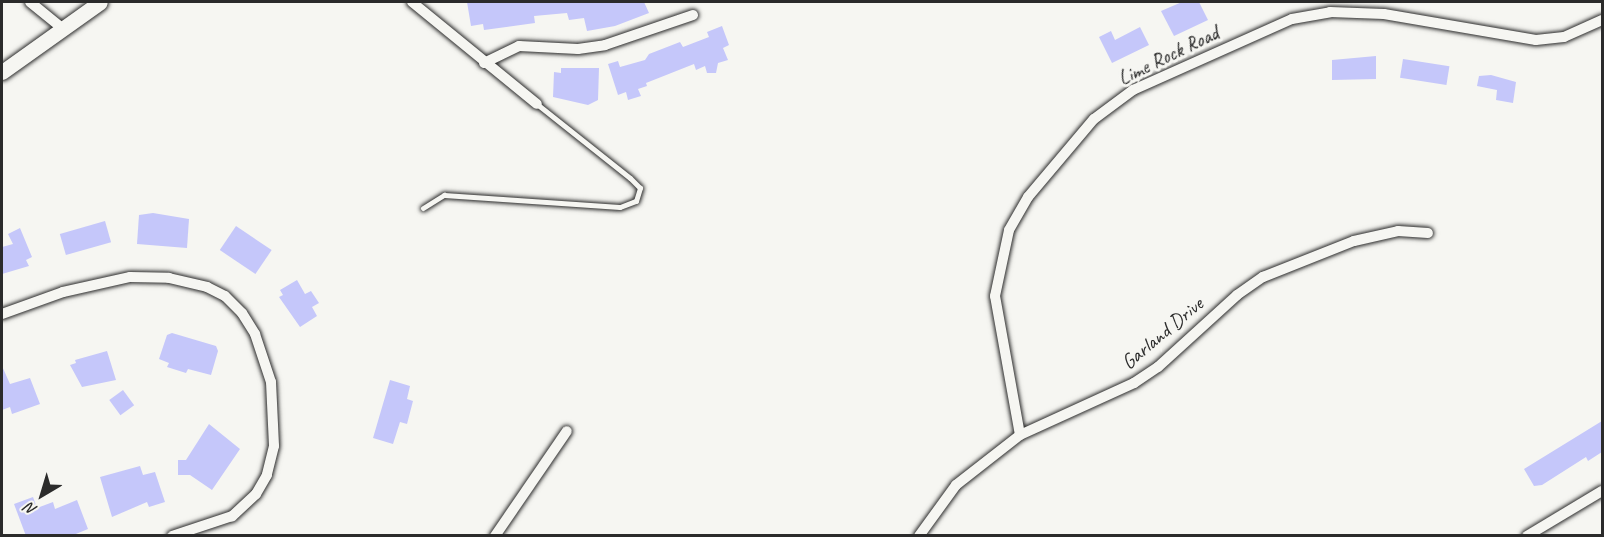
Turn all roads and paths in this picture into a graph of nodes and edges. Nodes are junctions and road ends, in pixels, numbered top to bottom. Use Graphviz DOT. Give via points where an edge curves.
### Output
graph roads {
  1 [pos="30,2"];
  2 [pos="100,2"];
  3 [pos="412,2"];
  4 [pos="693,15"];
  5 [pos="1602,20"];
  6 [pos="62,28"];
  7 [pos="484,63"];
  8 [pos="2,72"];
  9 [pos="537,104"];
  10 [pos="423,208"];
  11 [pos="1428,233"];
  12 [pos="2,314"];
  13 [pos="567,431"];
  14 [pos="1020,435"];
  15 [pos="1602,491"];
  16 [pos="172,536"];
  17 [pos="495,536"];
  18 [pos="919,536"];
  19 [pos="1527,536"];
  1 -- 6 [label="street"];
  2 -- 6 [label="main road"];
  3 -- 7 [label="street"];
  4 -- 7 [label="street" via="604,45 578,49 519,46"];
  5 -- 14 [label="street, Lime Rock Road" via="1564,37 1536,40 1384,14 1330,12 1292,19 1133,90 1094,119 1028,197 1009,230 995,296"];
  6 -- 8 [label="main road"];
  7 -- 9 [label="street"];
  9 -- 10 [label="lane" via="630,177 640,188 636,201 620,207 444,195"];
  11 -- 14 [label="street, Garland Drive" via="1398,231 1354,241 1263,277 1237,295 1158,368 1134,383"];
  12 -- 16 [label="street" via="63,292 130,277 169,278 207,287 225,296 242,313 255,334 271,382 274,446 267,475 256,494 231,516"];
  13 -- 17 [label="street"];
  14 -- 18 [label="street, Garland Drive" via="956,485"];
  15 -- 19 [label="street"];
}
